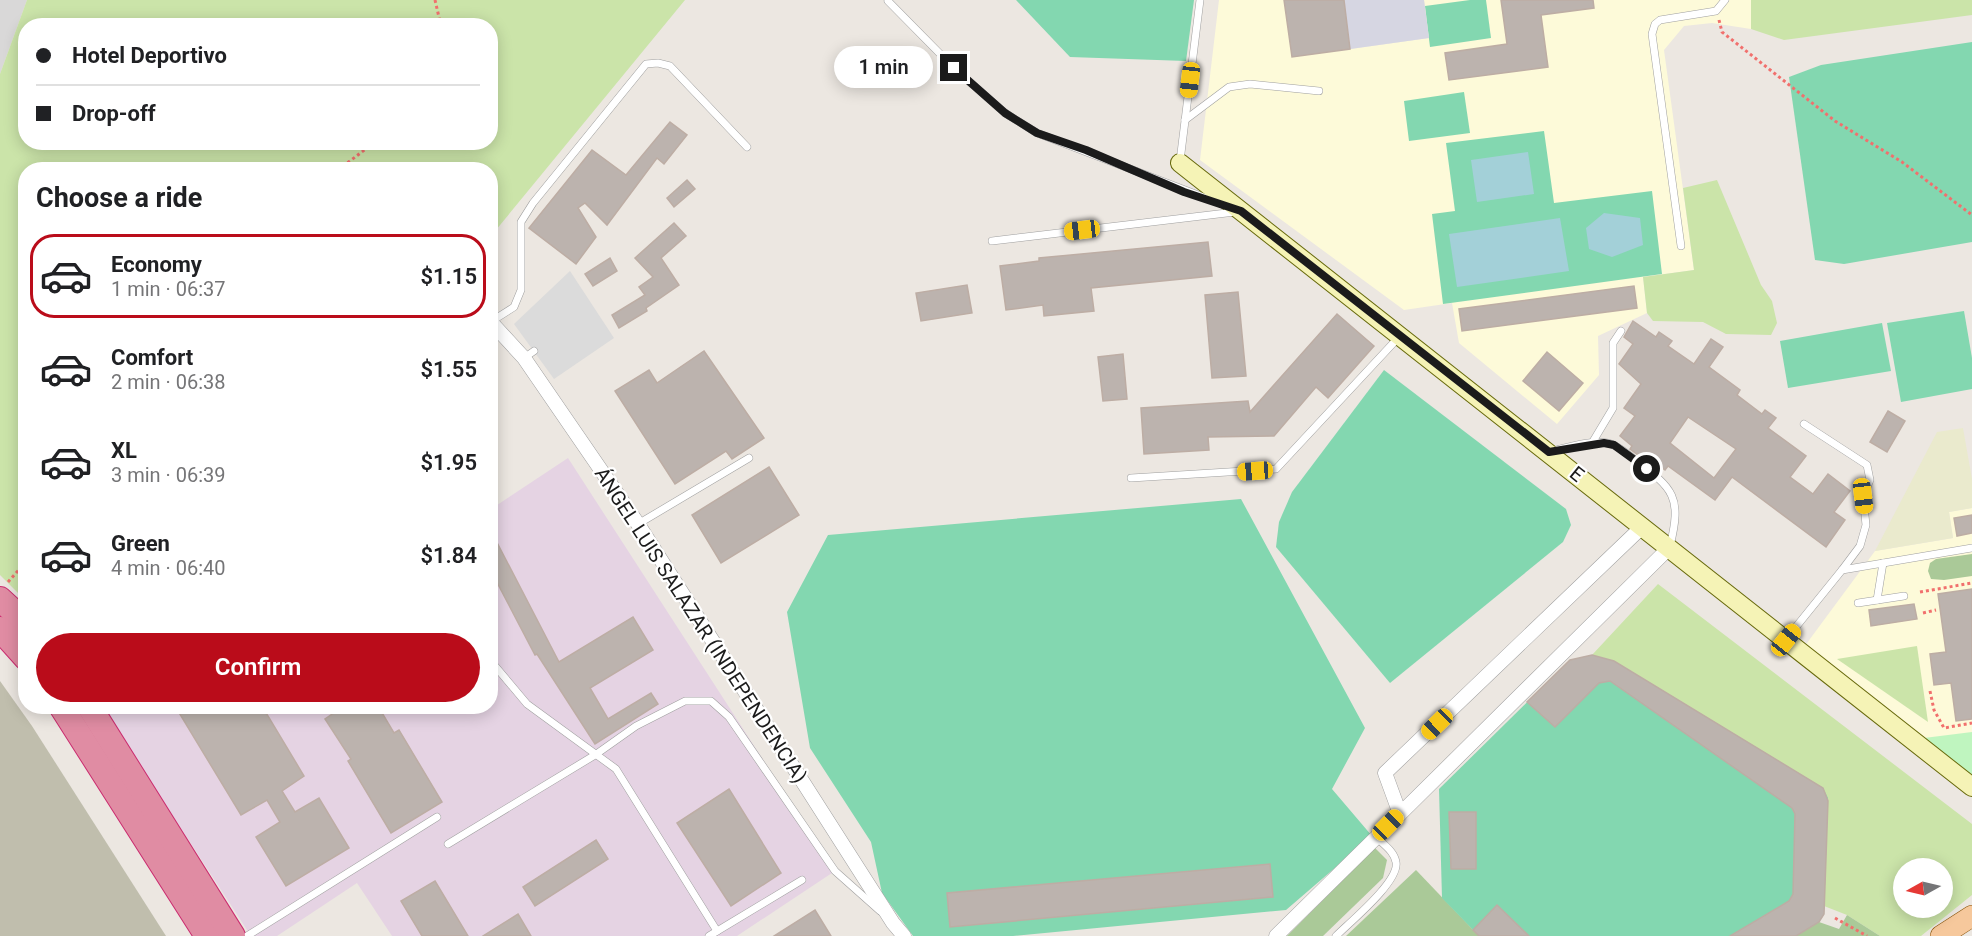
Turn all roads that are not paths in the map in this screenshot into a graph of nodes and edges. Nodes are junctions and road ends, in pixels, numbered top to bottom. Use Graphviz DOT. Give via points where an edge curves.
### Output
graph roads {
  1 [pos="1200,0"];
  2 [pos="1725,0"];
  3 [pos="888,1"];
  4 [pos="1319,91"];
  5 [pos="1185,120"];
  6 [pos="747,147"];
  7 [pos="1180,163"];
  8 [pos="1241,211"];
  9 [pos="992,241"];
  10 [pos="1681,246"];
  11 [pos="498,317"];
  12 [pos="498,327"];
  13 [pos="1621,331"];
  14 [pos="1400,336"];
  15 [pos="1804,424"];
  16 [pos="1592,443"];
  17 [pos="1549,452"];
  18 [pos="749,458"];
  19 [pos="1131,478"];
  20 [pos="638,524"];
  21 [pos="1642,527"];
  22 [pos="1669,548"];
  23 [pos="1972,548"];
  24 [pos="1883,563"];
  25 [pos="1842,570"];
  26 [pos="3,591"];
  27 [pos="1904,596"];
  28 [pos="1877,600"];
  29 [pos="1858,603"];
  30 [pos="18,637"];
  31 [pos="1786,640"];
  32 [pos="498,670"];
  33 [pos="66,714"];
  34 [pos="94,714"];
  35 [pos="595,755"];
  36 [pos="1972,787"];
  37 [pos="1400,813"];
  38 [pos="437,817"];
  39 [pos="1376,837"];
  40 [pos="448,844"];
  41 [pos="802,880"];
  42 [pos="1972,916"];
  43 [pos="893,923"];
  44 [pos="717,931"];
  45 [pos="207,936"];
  46 [pos="233,936"];
  47 [pos="247,936"];
  48 [pos="709,936"];
  49 [pos="904,936"];
  50 [pos="1276,936"];
  51 [pos="1336,936"];
  52 [pos="1941,936"];
  1 -- 5 [label="lane"];
  2 -- 10 [label="lane" via="1716,11 1660,20 1654,24 1652,34"];
  3 -- 8 [label="lane" via="962,75 1005,113 1029,128 1184,192"];
  4 -- 5 [label="lane" via="1250,84 1229,87"];
  5 -- 7 [label="lane"];
  6 -- 11 [label="lane" via="670,66 646,64 532,203 521,222 521,290 513,307"];
  7 -- 8 [label="street, E"];
  8 -- 9 [label="lane"];
  8 -- 14 [label="street, E"];
  12 -- 20 [label="street, ÁNGEL LUIS SALAZAR (INDEPENDENCIA)" via="529,355"];
  13 -- 16 [label="lane" via="1612,343 1613,408"];
  14 -- 17 [label="street, E"];
  14 -- 19 [label="lane" via="1276,469"];
  15 -- 25 [label="lane" via="1866,465 1870,480 1863,496 1866,525 1860,546"];
  16 -- 17 [label="lane"];
  16 -- 22 [label="lane" via="1614,445 1664,482 1676,508"];
  17 -- 21 [label="street, E"];
  18 -- 20 [label="lane"];
  20 -- 43 [label="street, ÁNGEL LUIS SALAZAR (INDEPENDENCIA)"];
  21 -- 22 [label="street, E"];
  21 -- 37 [label="street" via="1385,773"];
  22 -- 31 [label="street, E"];
  22 -- 37 [label="street"];
  23 -- 24 [label="lane"];
  24 -- 25 [label="lane"];
  24 -- 28 [label="lane"];
  25 -- 31 [label="lane"];
  26 -- 30 [label="highway"];
  27 -- 28 [label="lane"];
  28 -- 29 [label="lane"];
  31 -- 36 [label="street, E"];
  32 -- 35 [label="lane" via="527,704"];
  33 -- 45 [label="highway"];
  34 -- 46 [label="highway"];
  35 -- 40 [label="lane"];
  35 -- 43 [label="lane" via="636,726 685,701 711,701 729,717 835,871"];
  35 -- 44 [label="lane" via="616,769"];
  37 -- 39 [label="street"];
  38 -- 47 [label="lane"];
  39 -- 50 [label="street"];
  39 -- 51 [label="lane" via="1393,854 1397,865 1393,878"];
  41 -- 44 [label="lane"];
  42 -- 52 [label="main road"];
  43 -- 49 [label="street, ÁNGEL LUIS SALAZAR (INDEPENDENCIA)"];
  44 -- 48 [label="lane"];
}
